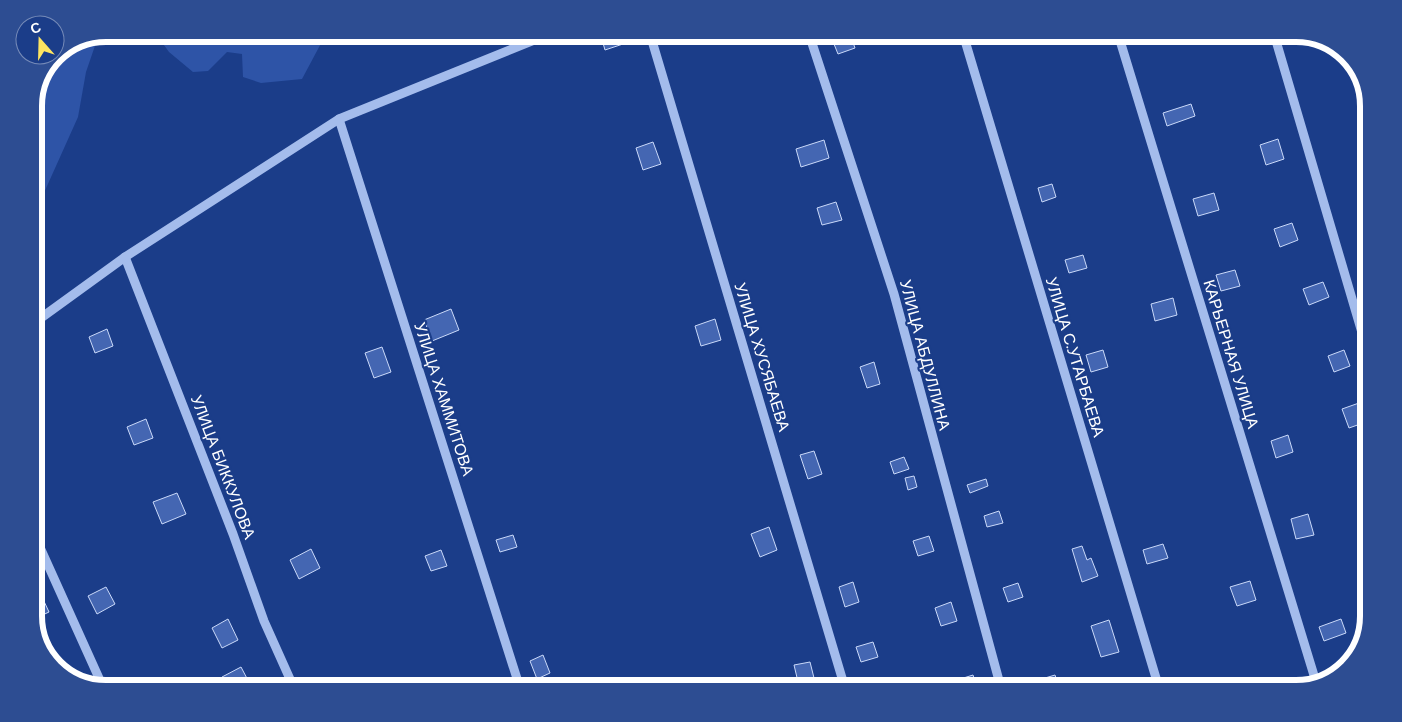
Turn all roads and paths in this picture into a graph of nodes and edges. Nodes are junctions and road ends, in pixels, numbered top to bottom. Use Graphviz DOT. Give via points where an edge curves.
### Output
graph roads {
  1 [pos="529,42"];
  2 [pos="652,42"];
  3 [pos="812,42"];
  4 [pos="965,42"];
  5 [pos="1120,42"];
  6 [pos="1276,42"];
  7 [pos="339,119"];
  8 [pos="125,257"];
  9 [pos="43,316"];
  10 [pos="1359,324"];
  11 [pos="43,554"];
  12 [pos="1314,676"];
  13 [pos="98,679"];
  14 [pos="290,680"];
  15 [pos="517,680"];
  16 [pos="843,680"];
  17 [pos="999,680"];
  18 [pos="1157,680"];
  1 -- 7 [label="street"];
  2 -- 16 [label="street, УЛИЦА ХУСЯБАЕВА"];
  3 -- 17 [label="street, УЛИЦА АБДУЛЛИНА" via="894,294"];
  4 -- 18 [label="street, УЛИЦА С.УТАРБАЕВА"];
  5 -- 12 [label="street, КАРЬЕРНАЯ УЛИЦА"];
  6 -- 10 [label="street"];
  7 -- 8 [label="street"];
  7 -- 15 [label="street, УЛИЦА ХАММИТОВА"];
  8 -- 9 [label="street"];
  8 -- 14 [label="street, УЛИЦА БИККУЛОВА" via="264,621"];
  11 -- 13 [label="street"];
}
